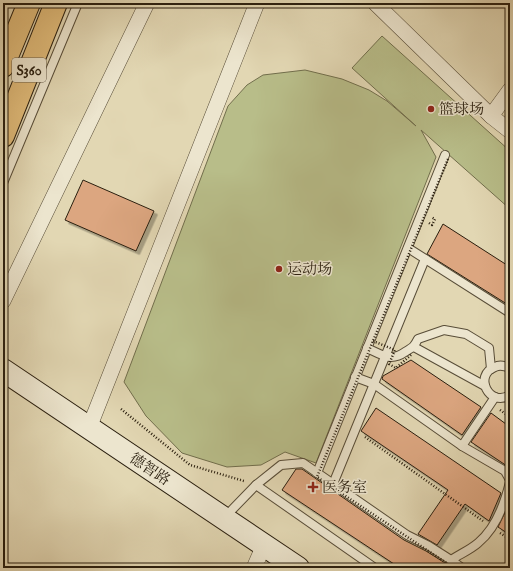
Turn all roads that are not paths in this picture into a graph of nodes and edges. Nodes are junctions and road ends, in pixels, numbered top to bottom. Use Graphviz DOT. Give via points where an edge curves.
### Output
graph roads {
  1 [pos="29,3"];
  2 [pos="56,3"];
  3 [pos="78,3"];
  4 [pos="147,3"];
  5 [pos="257,3"];
  6 [pos="375,3"];
  7 [pos="3,66"];
  8 [pos="510,90"];
  9 [pos="491,116"];
  10 [pos="510,131"];
  11 [pos="3,136"];
  12 [pos="446,157"];
  13 [pos="3,184"];
  14 [pos="408,248"];
  15 [pos="425,259"];
  16 [pos="3,301"];
  17 [pos="510,313"];
  18 [pos="367,348"];
  19 [pos="413,350"];
  20 [pos="385,357"];
  21 [pos="510,368"];
  22 [pos="491,369"];
  23 [pos="3,370"];
  24 [pos="356,377"];
  25 [pos="374,384"];
  26 [pos="485,386"];
  27 [pos="509,396"];
  28 [pos="495,397"];
  29 [pos="89,428"];
  30 [pos="462,446"];
  31 [pos="317,473"];
  32 [pos="510,481"];
  33 [pos="333,484"];
  34 [pos="256,485"];
  35 [pos="224,518"];
  36 [pos="264,545"];
  37 [pos="451,560"];
  38 [pos="254,568"];
  39 [pos="298,568"];
  40 [pos="375,568"];
  41 [pos="462,568"];
  1 -- 7 [label="main road"];
  2 -- 11 [label="main road, S360"];
  3 -- 13 [label="lane" via="65,28"];
  4 -- 16 [label="street"];
  5 -- 29 [label="street"];
  6 -- 9 [label="street"];
  8 -- 9 [label="street"];
  9 -- 10 [label="street"];
  12 -- 14 [label="lane"];
  14 -- 15 [label="lane"];
  14 -- 18 [label="lane"];
  15 -- 17 [label="lane"];
  15 -- 20 [label="lane"];
  18 -- 20 [label="lane"];
  18 -- 24 [label="lane"];
  19 -- 20 [label="lane" via="399,357"];
  19 -- 22 [label="lane" via="418,339 444,330 466,334 489,348"];
  19 -- 26 [label="lane"];
  20 -- 25 [label="lane"];
  21 -- 22 [label="lane" via="500,365"];
  22 -- 26 [label="lane" via="485,376"];
  23 -- 29 [label="street, 德智路"];
  24 -- 25 [label="lane"];
  24 -- 31 [label="lane"];
  25 -- 30 [label="lane"];
  25 -- 33 [label="lane"];
  26 -- 28 [label="lane"];
  27 -- 28 [label="lane"];
  28 -- 30 [label="lane"];
  29 -- 35 [label="street, 德智路"];
  30 -- 32 [label="lane" via="506,471"];
  31 -- 33 [label="lane"];
  31 -- 34 [label="lane" via="303,463 281,465"];
  32 -- 37 [label="lane" via="500,512 491,526 478,543"];
  33 -- 37 [label="lane" via="407,535"];
  34 -- 35 [label="lane"];
  34 -- 40 [label="lane"];
  35 -- 36 [label="street, 德智路"];
  36 -- 38 [label="street"];
  36 -- 39 [label="street, 德智路"];
  37 -- 41 [label="lane"];
}
